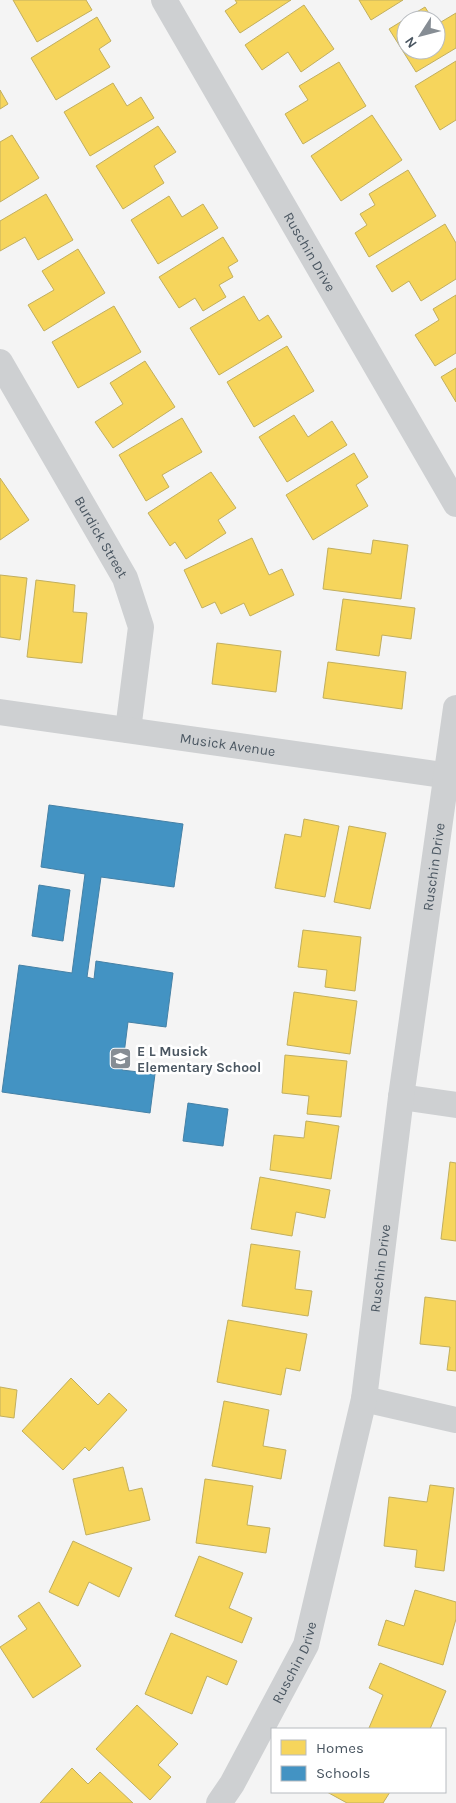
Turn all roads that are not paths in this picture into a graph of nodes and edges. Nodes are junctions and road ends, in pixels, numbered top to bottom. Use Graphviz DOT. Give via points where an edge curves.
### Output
graph roads {
  1 [pos="164,0"];
  2 [pos="0,362"];
  3 [pos="456,504"];
  4 [pos="456,708"];
  5 [pos="0,712"];
  6 [pos="128,730"];
  7 [pos="451,776"];
  8 [pos="400,1097"];
  9 [pos="456,1105"];
  10 [pos="364,1399"];
  11 [pos="456,1420"];
  12 [pos="219,1803"];
  1 -- 3 [label="street, Ruschin Drive"];
  2 -- 6 [label="street, Burdick Street" via="125,578 141,627"];
  4 -- 7 [label="street, Ruschin Drive"];
  5 -- 6 [label="street, Musick Avenue"];
  6 -- 7 [label="street, Musick Avenue"];
  7 -- 8 [label="street, Ruschin Drive"];
  8 -- 9 [label="street"];
  8 -- 10 [label="street, Ruschin Drive"];
  10 -- 11 [label="street"];
  10 -- 12 [label="street, Ruschin Drive" via="306,1645"];
}
